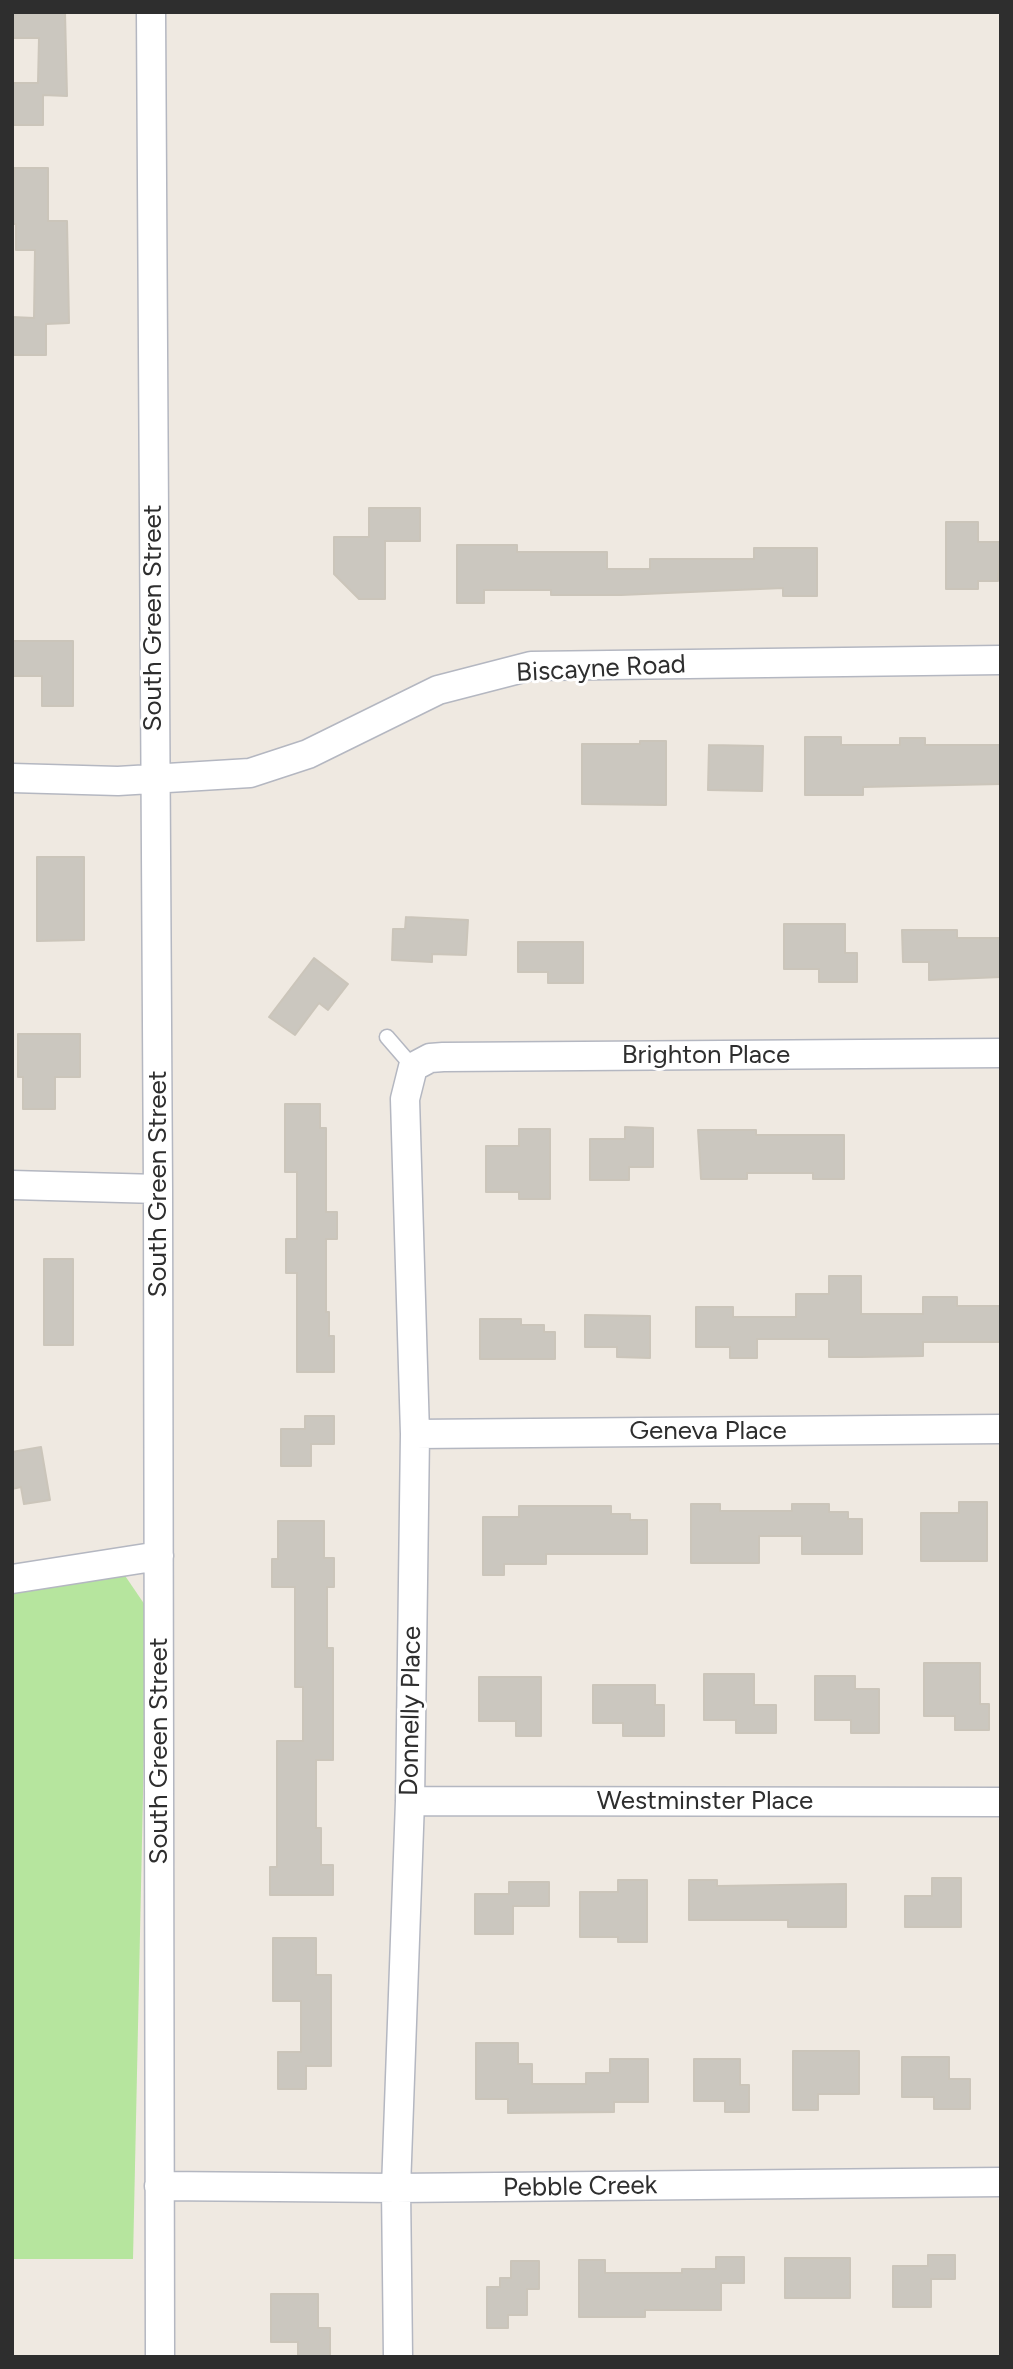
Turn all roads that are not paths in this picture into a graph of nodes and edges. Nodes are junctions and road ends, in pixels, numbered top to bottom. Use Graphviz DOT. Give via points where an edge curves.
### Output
graph roads {
  1 [pos="151,12"];
  2 [pos="1001,660"];
  3 [pos="12,778"];
  4 [pos="153,779"];
  5 [pos="387,1037"];
  6 [pos="1001,1053"];
  7 [pos="413,1067"];
  8 [pos="12,1185"];
  9 [pos="158,1189"];
  10 [pos="1001,1429"];
  11 [pos="415,1434"];
  12 [pos="159,1556"];
  13 [pos="12,1579"];
  14 [pos="410,1801"];
  15 [pos="1001,1802"];
  16 [pos="1001,2182"];
  17 [pos="159,2186"];
  18 [pos="396,2189"];
  19 [pos="160,2357"];
  20 [pos="398,2357"];
  1 -- 4 [label="street, South Green Street"];
  2 -- 4 [label="street, Biscayne Road" via="531,666 438,690 309,754 250,773"];
  3 -- 4 [label="street, Biscayne Road"];
  4 -- 9 [label="street, South Green Street"];
  5 -- 7 [label="lane"];
  6 -- 7 [label="street, Brighton Place" via="443,1057"];
  7 -- 11 [label="street, Donnelly Place" via="404,1099"];
  8 -- 9 [label="street"];
  9 -- 12 [label="street, South Green Street"];
  10 -- 11 [label="street, Geneva Place"];
  11 -- 14 [label="street, Donnelly Place"];
  12 -- 13 [label="street"];
  12 -- 17 [label="street, South Green Street"];
  14 -- 15 [label="street, Westminster Place"];
  14 -- 18 [label="street, Donnelly Place"];
  16 -- 18 [label="street, Pebble Creek"];
  17 -- 18 [label="street, Pebble Creek"];
  17 -- 19 [label="street, South Green Street"];
  18 -- 20 [label="street, Donnelly Place"];
}
